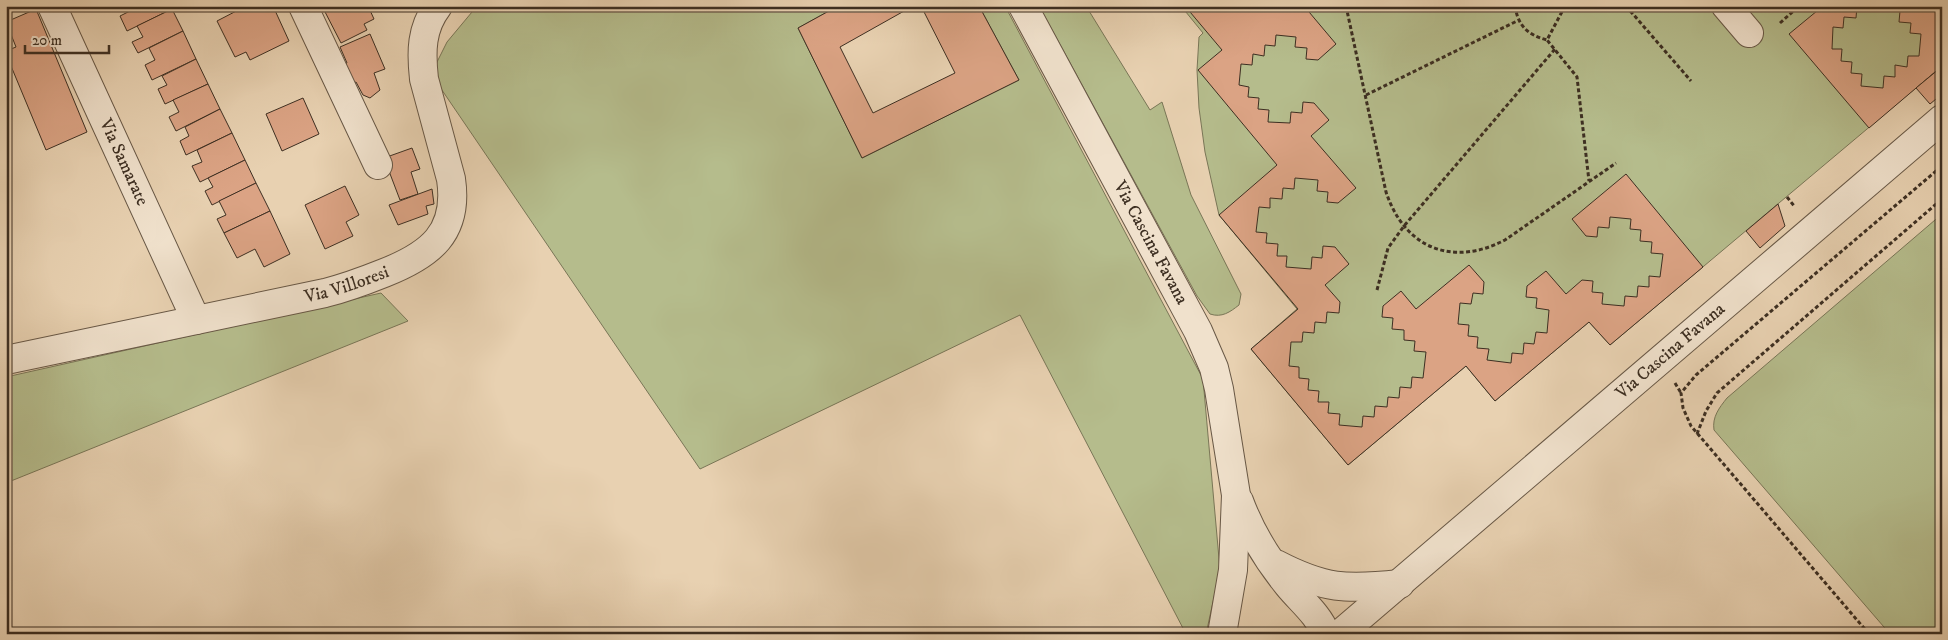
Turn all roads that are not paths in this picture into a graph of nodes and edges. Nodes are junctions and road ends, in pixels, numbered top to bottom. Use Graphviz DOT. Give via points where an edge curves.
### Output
graph roads {
  1 [pos="52,6"];
  2 [pos="303,6"];
  3 [pos="438,6"];
  4 [pos="1023,6"];
  5 [pos="1726,6"];
  6 [pos="1749,33"];
  7 [pos="1942,119"];
  8 [pos="378,165"];
  9 [pos="196,320"];
  10 [pos="6,360"];
  11 [pos="1236,495"];
  12 [pos="1272,562"];
  13 [pos="1400,584"];
  14 [pos="1222,634"];
  15 [pos="1326,634"];
  16 [pos="1340,634"];
  1 -- 9 [label="street, Via Samarate"];
  2 -- 8 [label="street"];
  3 -- 9 [label="street, Via Villoresi" via="429,22 422,47 424,79 453,196 449,221 437,242 400,266 347,287"];
  4 -- 11 [label="street, Via Cascina Favana" via="1206,349 1219,389"];
  5 -- 6 [label="street"];
  7 -- 13 [label="street, Via Cascina Favana"];
  9 -- 10 [label="street, Via Villoresi"];
  11 -- 12 [label="street, Via Cascina Favana" via="1252,533"];
  11 -- 14 [label="street, Via Cascina Favana" via="1233,570"];
  12 -- 13 [label="street, Via Cascina Favana" via="1324,584 1350,588"];
  12 -- 15 [label="street, Via Cascina Favana"];
  13 -- 16 [label="street, Via Cascina Favana"];
}
